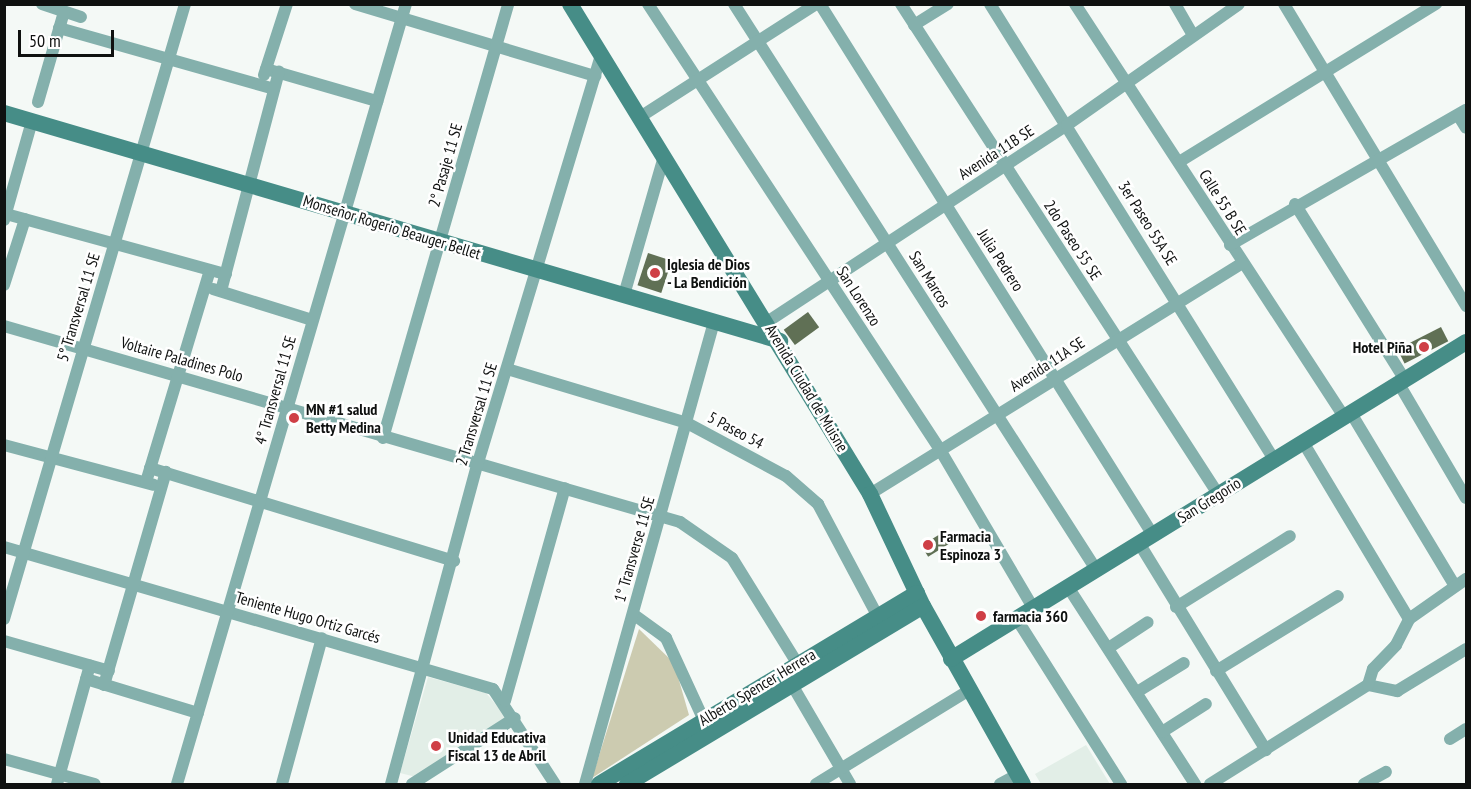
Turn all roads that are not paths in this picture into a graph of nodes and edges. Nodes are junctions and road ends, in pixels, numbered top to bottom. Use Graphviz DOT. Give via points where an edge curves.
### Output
graph roads {
  1 [pos="42,4"];
  2 [pos="185,4"];
  3 [pos="287,4"];
  4 [pos="355,4"];
  5 [pos="406,4"];
  6 [pos="508,4"];
  7 [pos="570,4"];
  8 [pos="648,4"];
  9 [pos="734,4"];
  10 [pos="818,4"];
  11 [pos="901,4"];
  12 [pos="948,4"];
  13 [pos="990,4"];
  14 [pos="1075,4"];
  15 [pos="1175,4"];
  16 [pos="1239,4"];
  17 [pos="1284,4"];
  18 [pos="1436,4"];
  19 [pos="83,11"];
  20 [pos="64,12"];
  21 [pos="402,18"];
  22 [pos="914,25"];
  23 [pos="59,28"];
  24 [pos="76,33"];
  25 [pos="1192,33"];
  26 [pos="758,42"];
  27 [pos="495,46"];
  28 [pos="601,54"];
  29 [pos="169,59"];
  30 [pos="266,69"];
  31 [pos="279,72"];
  32 [pos="1326,72"];
  33 [pos="595,76"];
  34 [pos="698,80"];
  35 [pos="1126,82"];
  36 [pos="261,84"];
  37 [pos="274,89"];
  38 [pos="377,101"];
  39 [pos="38,102"];
  40 [pos="4,113"];
  41 [pos="1462,113"];
  42 [pos="640,117"];
  43 [pos="32,121"];
  44 [pos="1067,125"];
  45 [pos="1467,128"];
  46 [pos="141,153"];
  47 [pos="664,156"];
  48 [pos="1378,157"];
  49 [pos="1179,162"];
  50 [pos="1005,166"];
  51 [pos="252,185"];
  52 [pos="1295,204"];
  53 [pos="945,206"];
  54 [pos="344,212"];
  55 [pos="5,217"];
  56 [pos="25,219"];
  57 [pos="4,228"];
  58 [pos="20,233"];
  59 [pos="441,242"];
  60 [pos="115,243"];
  61 [pos="888,243"];
  62 [pos="1230,245"];
  63 [pos="1242,263"];
  64 [pos="210,270"];
  65 [pos="539,270"];
  66 [pos="226,274"];
  67 [pos="829,282"];
  68 [pos="4,285"];
  69 [pos="205,287"];
  70 [pos="221,291"];
  71 [pos="624,295"];
  72 [pos="1177,300"];
  73 [pos="1467,306"];
  74 [pos="312,320"];
  75 [pos="714,321"];
  76 [pos="767,322"];
  77 [pos="4,326"];
  78 [pos="1118,339"];
  79 [pos="780,341"];
  80 [pos="1467,342"];
  81 [pos="83,348"];
  82 [pos="507,369"];
  83 [pos="177,375"];
  84 [pos="1056,376"];
  85 [pos="1402,382"];
  86 [pos="287,407"];
  87 [pos="1348,415"];
  88 [pos="997,416"];
  89 [pos="687,423"];
  90 [pos="383,438"];
  91 [pos="1303,442"];
  92 [pos="4,445"];
  93 [pos="939,448"];
  94 [pos="51,458"];
  95 [pos="1275,460"];
  96 [pos="477,466"];
  97 [pos="150,468"];
  98 [pos="166,472"];
  99 [pos="146,483"];
  100 [pos="162,487"];
  101 [pos="565,488"];
  102 [pos="870,494"];
  103 [pos="1218,494"];
  104 [pos="1467,498"];
  105 [pos="260,501"];
  106 [pos="660,515"];
  107 [pos="1290,536"];
  108 [pos="1146,539"];
  109 [pos="4,547"];
  110 [pos="23,552"];
  111 [pos="454,561"];
  112 [pos="1097,572"];
  113 [pos="1467,579"];
  114 [pos="134,584"];
  115 [pos="1455,586"];
  116 [pos="1070,590"];
  117 [pos="1338,596"];
  118 [pos="920,600"];
  119 [pos="1176,607"];
  120 [pos="1035,610"];
  121 [pos="228,611"];
  122 [pos="633,614"];
  123 [pos="877,615"];
  124 [pos="4,619"];
  125 [pos="1409,619"];
  126 [pos="1018,621"];
  127 [pos="1148,622"];
  128 [pos="322,638"];
  129 [pos="4,641"];
  130 [pos="1110,647"];
  131 [pos="1467,649"];
  132 [pos="951,659"];
  133 [pos="796,663"];
  134 [pos="1184,663"];
  135 [pos="90,665"];
  136 [pos="424,668"];
  137 [pos="109,671"];
  138 [pos="1216,671"];
  139 [pos="86,679"];
  140 [pos="791,683"];
  141 [pos="104,685"];
  142 [pos="1368,685"];
  143 [pos="968,691"];
  144 [pos="1137,692"];
  145 [pos="505,701"];
  146 [pos="1206,704"];
  147 [pos="198,713"];
  148 [pos="701,714"];
  149 [pos="515,718"];
  150 [pos="1467,729"];
  151 [pos="1162,732"];
  152 [pos="1450,739"];
  153 [pos="1266,750"];
  154 [pos="4,759"];
  155 [pos="841,769"];
  156 [pos="1386,772"];
  157 [pos="58,780"];
  158 [pos="1020,780"];
  159 [pos="95,784"];
  160 [pos="177,784"];
  161 [pos="282,784"];
  162 [pos="391,784"];
  163 [pos="412,784"];
  164 [pos="555,784"];
  165 [pos="585,784"];
  166 [pos="599,784"];
  167 [pos="627,784"];
  168 [pos="816,784"];
  169 [pos="850,784"];
  170 [pos="1000,784"];
  171 [pos="1121,784"];
  172 [pos="1195,784"];
  173 [pos="1210,784"];
  174 [pos="1364,784"];
  1 -- 20 [label="street"];
  2 -- 29 [label="street, 5° Transversal 11 SE"];
  3 -- 30 [label="street"];
  4 -- 21 [label="street"];
  5 -- 21 [label="street, 4° Transversal 11 SE"];
  6 -- 27 [label="street, 2° Pasaje 11 SE"];
  7 -- 28 [label="street, Avenida Ciudad de Muisne"];
  8 -- 34 [label="street, San Lorenzo"];
  9 -- 26 [label="street, San Marcos"];
  10 -- 26 [label="street"];
  10 -- 53 [label="street, Julia Pedrero"];
  11 -- 22 [label="street, 2do Paseo 55 SE"];
  12 -- 22 [label="street"];
  13 -- 44 [label="street, 3er Paseo 55A SE"];
  14 -- 35 [label="street, Calle 55 B SE"];
  15 -- 25 [label="street"];
  16 -- 25 [label="street, Avenida 11B SE"];
  17 -- 32 [label="street"];
  18 -- 32 [label="street"];
  19 -- 20 [label="street"];
  19 -- 24 [label="street"];
  20 -- 23 [label="street"];
  21 -- 27 [label="street"];
  21 -- 38 [label="street, 4° Transversal 11 SE"];
  22 -- 50 [label="street, 2do Paseo 55 SE"];
  23 -- 24 [label="street"];
  23 -- 39 [label="street"];
  24 -- 29 [label="street"];
  25 -- 35 [label="street, Avenida 11B SE"];
  26 -- 34 [label="street"];
  26 -- 61 [label="street, San Marcos"];
  27 -- 33 [label="street"];
  27 -- 59 [label="street, 2° Pasaje 11 SE"];
  28 -- 33 [label="street, 2 Transversal 11 SE"];
  28 -- 42 [label="street, Avenida Ciudad de Muisne"];
  29 -- 36 [label="street"];
  29 -- 46 [label="street, 5° Transversal 11 SE"];
  30 -- 31 [label="street"];
  30 -- 36 [label="street"];
  31 -- 37 [label="street"];
  31 -- 38 [label="street"];
  32 -- 48 [label="street"];
  32 -- 49 [label="street"];
  33 -- 65 [label="street, 2 Transversal 11 SE"];
  34 -- 42 [label="street"];
  34 -- 67 [label="street, San Lorenzo"];
  35 -- 44 [label="street, Avenida 11B SE"];
  35 -- 49 [label="street, Calle 55 B SE"];
  36 -- 37 [label="street"];
  37 -- 51 [label="street"];
  38 -- 54 [label="street, 4° Transversal 11 SE"];
  40 -- 43 [label="street, Monseñor Rogerio Beauger Bellet"];
  41 -- 45 [label="street"];
  41 -- 48 [label="street"];
  42 -- 47 [label="street, Avenida Ciudad de Muisne"];
  43 -- 46 [label="street, Monseñor Rogerio Beauger Bellet"];
  43 -- 55 [label="street"];
  44 -- 50 [label="street, Avenida 11B SE"];
  44 -- 72 [label="street, 3er Paseo 55A SE"];
  46 -- 51 [label="street, Monseñor Rogerio Beauger Bellet"];
  46 -- 60 [label="street, 5° Transversal 11 SE"];
  47 -- 71 [label="street"];
  47 -- 76 [label="street, Avenida Ciudad de Muisne"];
  48 -- 52 [label="street"];
  48 -- 73 [label="street"];
  49 -- 62 [label="street, Calle 55 B SE"];
  50 -- 53 [label="street, Avenida 11B SE"];
  50 -- 78 [label="street, 2do Paseo 55 SE"];
  51 -- 54 [label="street, Monseñor Rogerio Beauger Bellet"];
  51 -- 66 [label="street"];
  52 -- 62 [label="street"];
  52 -- 85 [label="street"];
  53 -- 61 [label="street, Avenida 11B SE"];
  53 -- 84 [label="street, Julia Pedrero"];
  54 -- 59 [label="street, Monseñor Rogerio Beauger Bellet"];
  54 -- 74 [label="street, 4° Transversal 11 SE"];
  55 -- 56 [label="street"];
  56 -- 58 [label="street"];
  56 -- 60 [label="street"];
  57 -- 58 [label="street"];
  58 -- 68 [label="street"];
  59 -- 65 [label="street, Monseñor Rogerio Beauger Bellet"];
  59 -- 90 [label="street, 2° Pasaje 11 SE"];
  60 -- 64 [label="street"];
  60 -- 81 [label="street, 5° Transversal 11 SE"];
  61 -- 67 [label="street, Avenida 11B SE"];
  61 -- 88 [label="street, San Marcos"];
  62 -- 63 [label="street, Calle 55 B SE"];
  63 -- 72 [label="street, Avenida 11A SE"];
  63 -- 87 [label="street, Calle 55 B SE"];
  64 -- 66 [label="street"];
  64 -- 69 [label="street"];
  65 -- 71 [label="street, Monseñor Rogerio Beauger Bellet"];
  65 -- 82 [label="street, 2 Transversal 11 SE"];
  66 -- 70 [label="street"];
  67 -- 76 [label="street, Avenida 11B SE"];
  67 -- 93 [label="street, San Lorenzo"];
  69 -- 70 [label="street"];
  69 -- 83 [label="street"];
  70 -- 74 [label="street"];
  71 -- 75 [label="street, Monseñor Rogerio Beauger Bellet"];
  72 -- 78 [label="street, Avenida 11A SE"];
  72 -- 95 [label="street, 3er Paseo 55A SE"];
  74 -- 86 [label="street, 4° Transversal 11 SE"];
  75 -- 79 [label="street, Monseñor Rogerio Beauger Bellet"];
  75 -- 89 [label="street, 1° Transverse 11 SE"];
  76 -- 79 [label="street, Avenida Ciudad de Muisne"];
  77 -- 81 [label="street, Voltaire Paladines Polo"];
  78 -- 84 [label="street, Avenida 11A SE"];
  78 -- 103 [label="street, 2do Paseo 55 SE"];
  79 -- 102 [label="street, Avenida Ciudad de Muisne"];
  80 -- 85 [label="street, San Gregorio"];
  81 -- 83 [label="street, Voltaire Paladines Polo"];
  81 -- 94 [label="street, 5° Transversal 11 SE"];
  82 -- 89 [label="street, 5 Paseo 54"];
  82 -- 96 [label="street, 2 Transversal 11 SE"];
  83 -- 86 [label="street, Voltaire Paladines Polo"];
  83 -- 97 [label="street"];
  84 -- 88 [label="street, Avenida 11A SE"];
  84 -- 108 [label="street, Julia Pedrero"];
  85 -- 87 [label="street, San Gregorio"];
  85 -- 104 [label="street"];
  86 -- 90 [label="street, Voltaire Paladines Polo"];
  86 -- 105 [label="street, 4° Transversal 11 SE"];
  87 -- 91 [label="street, San Gregorio"];
  87 -- 115 [label="street, Calle 55 B SE"];
  88 -- 93 [label="street, Avenida 11A SE"];
  88 -- 112 [label="street, San Marcos"];
  89 -- 106 [label="street, 1° Transverse 11 SE"];
  89 -- 123 [label="street, 5 Paseo 54" via="803,489 818,504"];
  90 -- 96 [label="street, Voltaire Paladines Polo"];
  91 -- 95 [label="street, San Gregorio"];
  91 -- 125 [label="street"];
  92 -- 94 [label="street"];
  93 -- 102 [label="street, Avenida 11A SE"];
  93 -- 120 [label="street, San Lorenzo"];
  94 -- 99 [label="street"];
  94 -- 110 [label="street, 5° Transversal 11 SE"];
  95 -- 103 [label="street, San Gregorio"];
  96 -- 101 [label="street, Voltaire Paladines Polo"];
  96 -- 111 [label="street, 2 Transversal 11 SE"];
  97 -- 98 [label="street"];
  97 -- 99 [label="street"];
  98 -- 100 [label="street"];
  98 -- 105 [label="street"];
  99 -- 100 [label="street"];
  100 -- 114 [label="street"];
  101 -- 106 [label="street, Voltaire Paladines Polo"];
  101 -- 145 [label="street"];
  102 -- 118 [label="street, Avenida Ciudad de Muisne"];
  103 -- 108 [label="street, San Gregorio"];
  105 -- 111 [label="street"];
  105 -- 121 [label="street, 4° Transversal 11 SE"];
  106 -- 122 [label="street, 1° Transverse 11 SE"];
  106 -- 133 [label="street, Voltaire Paladines Polo" via="732,558"];
  107 -- 119 [label="street"];
  108 -- 112 [label="street, San Gregorio"];
  108 -- 119 [label="street, Julia Pedrero"];
  109 -- 110 [label="street, Teniente Hugo Ortiz Garcés"];
  110 -- 114 [label="street, Teniente Hugo Ortiz Garcés"];
  110 -- 124 [label="street, 5° Transversal 11 SE"];
  111 -- 136 [label="street, 2 Transversal 11 SE"];
  112 -- 116 [label="street, San Gregorio"];
  113 -- 115 [label="street"];
  114 -- 121 [label="street, Teniente Hugo Ortiz Garcés"];
  114 -- 137 [label="street"];
  115 -- 125 [label="street"];
  116 -- 120 [label="street, San Gregorio"];
  116 -- 130 [label="street"];
  117 -- 138 [label="street"];
  118 -- 123 [label="street, Alberto Spencer Herrera"];
  118 -- 132 [label="street, Avenida Ciudad de Muisne"];
  118 -- 140 [label="street, Alberto Spencer Herrera"];
  119 -- 138 [label="street, Julia Pedrero"];
  120 -- 126 [label="street, San Gregorio"];
  121 -- 128 [label="street, Teniente Hugo Ortiz Garcés"];
  121 -- 147 [label="street, 4° Transversal 11 SE"];
  122 -- 148 [label="street" via="666,638"];
  122 -- 165 [label="street, 1° Transverse 11 SE"];
  123 -- 133 [label="street, Alberto Spencer Herrera"];
  125 -- 142 [label="street" via="1396,645 1372,669"];
  126 -- 132 [label="street, San Gregorio"];
  126 -- 171 [label="street"];
  127 -- 130 [label="street"];
  128 -- 136 [label="street, Teniente Hugo Ortiz Garcés"];
  128 -- 161 [label="street"];
  129 -- 135 [label="street"];
  130 -- 144 [label="street"];
  131 -- 142 [label="street" via="1397,691"];
  132 -- 143 [label="street, Avenida Ciudad de Muisne"];
  133 -- 166 [label="street, Alberto Spencer Herrera"];
  134 -- 144 [label="street"];
  135 -- 137 [label="street"];
  135 -- 139 [label="street"];
  136 -- 145 [label="street, Teniente Hugo Ortiz Garcés" via="493,689"];
  136 -- 162 [label="street, 2 Transversal 11 SE"];
  137 -- 141 [label="street"];
  138 -- 153 [label="street, Julia Pedrero"];
  139 -- 141 [label="street"];
  139 -- 157 [label="street"];
  140 -- 155 [label="street"];
  140 -- 167 [label="street, Alberto Spencer Herrera"];
  141 -- 147 [label="street"];
  142 -- 153 [label="street"];
  143 -- 155 [label="street"];
  143 -- 158 [label="street, Avenida Ciudad de Muisne"];
  144 -- 151 [label="street"];
  145 -- 149 [label="street, Teniente Hugo Ortiz Garcés"];
  146 -- 151 [label="street"];
  147 -- 160 [label="street, 4° Transversal 11 SE"];
  149 -- 163 [label="street"];
  149 -- 164 [label="street, Teniente Hugo Ortiz Garcés"];
  150 -- 152 [label="street"];
  151 -- 172 [label="street"];
  153 -- 173 [label="street"];
  154 -- 157 [label="street"];
  155 -- 168 [label="street"];
  155 -- 169 [label="street"];
  156 -- 174 [label="street"];
  157 -- 159 [label="street"];
  158 -- 170 [label="street"];
}
